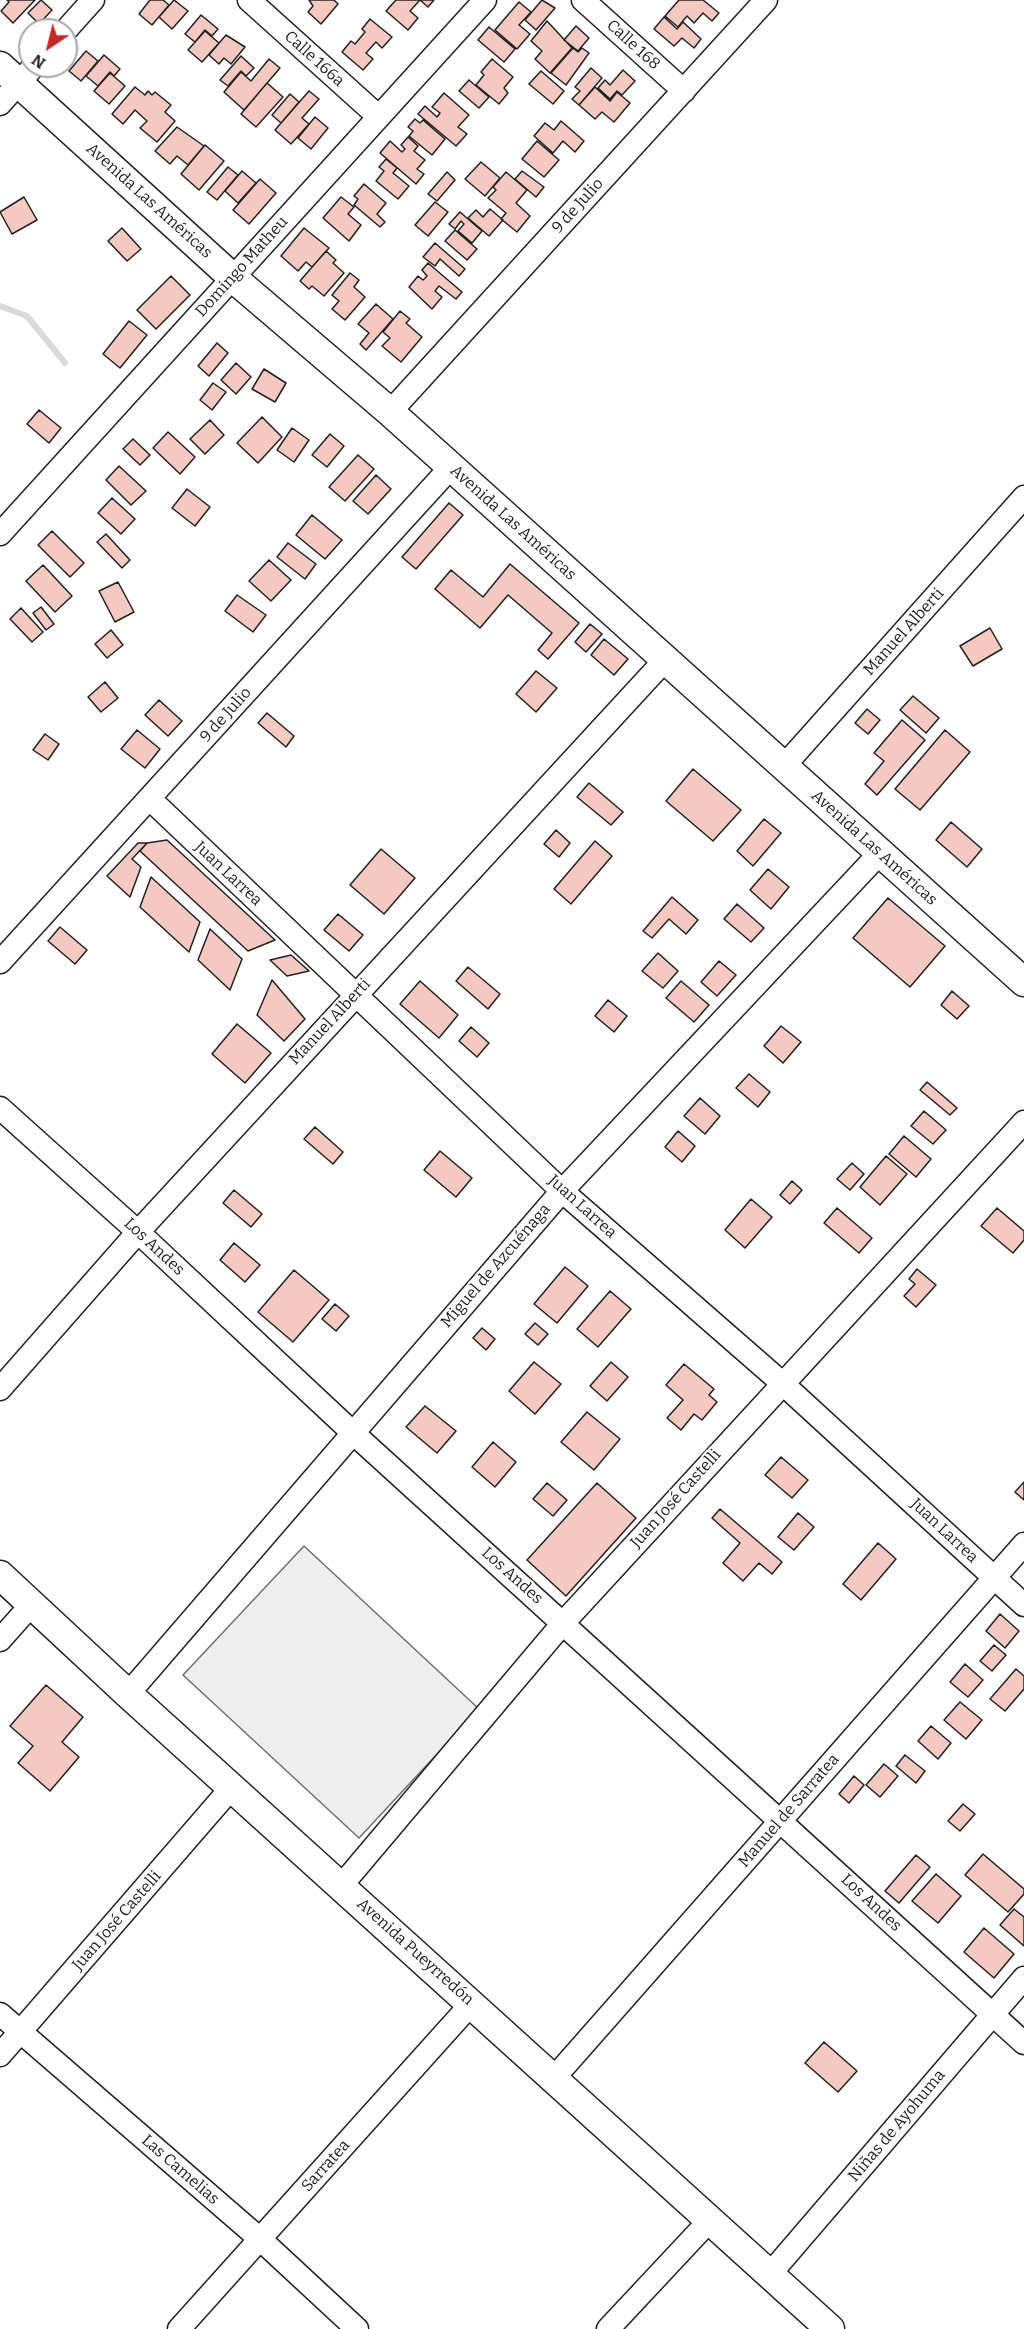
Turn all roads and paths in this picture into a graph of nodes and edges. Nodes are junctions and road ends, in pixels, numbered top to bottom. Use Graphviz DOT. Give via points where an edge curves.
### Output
graph roads {
  1 [pos="93,0"];
  2 [pos="249,0"];
  3 [pos="485,0"];
  4 [pos="583,0"];
  5 [pos="766,0"];
  6 [pos="77,18"];
  7 [pos="18,71"];
  8 [pos="25,78"];
  9 [pos="684,91"];
  10 [pos="0,104"];
  11 [pos="379,117"];
  12 [pos="233,278"];
  13 [pos="390,412"];
  14 [pos="451,467"];
  15 [pos="1024,497"];
  16 [pos="0,534"];
  17 [pos="665,660"];
  18 [pos="784,766"];
  19 [pos="150,799"];
  20 [pos="880,853"];
  21 [pos="0,962"];
  22 [pos="1024,982"];
  23 [pos="355,994"];
  24 [pos="0,1108"];
  25 [pos="1024,1122"];
  26 [pos="562,1191"];
  27 [pos="138,1232"];
  28 [pos="782,1383"];
  29 [pos="0,1389"];
  30 [pos="352,1432"];
  31 [pos="1024,1544"];
  32 [pos="0,1575"];
  33 [pos="993,1577"];
  34 [pos="32,1604"];
  35 [pos="1024,1605"];
  36 [pos="564,1622"];
  37 [pos="0,1640"];
  38 [pos="128,1694"];
  39 [pos="233,1786"];
  40 [pos="781,1820"];
  41 [pos="341,1886"];
  42 [pos="1024,1978"];
  43 [pos="472,2004"];
  44 [pos="0,2014"];
  45 [pos="992,2014"];
  46 [pos="21,2032"];
  47 [pos="1024,2043"];
  48 [pos="0,2055"];
  49 [pos="554,2078"];
  50 [pos="710,2220"];
  51 [pos="260,2239"];
  52 [pos="770,2274"];
  53 [pos="179,2329"];
  54 [pos="357,2329"];
  55 [pos="608,2329"];
  56 [pos="830,2329"];
  1 -- 6 [label="street"];
  2 -- 11 [label="street, Calle 166a"];
  3 -- 11 [label="street, Domingo Matheu"];
  4 -- 9 [label="street, Calle 168"];
  5 -- 9 [label="street, 9 de Julio"];
  7 -- 10 [label="street"];
  8 -- 12 [label="main road, Avenida Las Américas"];
  9 -- 13 [label="street, 9 de Julio"];
  11 -- 12 [label="street, Domingo Matheu"];
  12 -- 13 [label="main road, Avenida Las Américas"];
  12 -- 16 [label="street, Domingo Matheu"];
  13 -- 14 [label="main road, Avenida Las Américas"];
  14 -- 17 [label="main road, Avenida Las Américas"];
  14 -- 19 [label="street, 9 de Julio"];
  15 -- 18 [label="street, Manuel Alberti"];
  17 -- 18 [label="main road, Avenida Las Américas"];
  17 -- 23 [label="street, Manuel Alberti"];
  18 -- 20 [label="main road, Avenida Las Américas"];
  19 -- 21 [label="street, 9 de Julio"];
  19 -- 23 [label="street, Juan Larrea"];
  20 -- 22 [label="main road, Avenida Las Américas"];
  20 -- 26 [label="street, Miguel de Azcuénaga"];
  23 -- 26 [label="street, Juan Larrea"];
  23 -- 27 [label="street, Manuel Alberti"];
  24 -- 27 [label="street, Los Andes"];
  25 -- 28 [label="street, Juan José Castelli"];
  26 -- 28 [label="street, Juan Larrea"];
  26 -- 30 [label="street, Miguel de Azcuénaga"];
  27 -- 29 [label="street, Manuel Alberti"];
  27 -- 30 [label="street, Los Andes"];
  28 -- 33 [label="street, Juan Larrea"];
  28 -- 36 [label="street, Juan José Castelli"];
  30 -- 36 [label="street, Los Andes"];
  30 -- 38 [label="street, Miguel de Azcuénaga"];
  31 -- 33 [label="street, Manuel de Sarratea"];
  32 -- 34 [label="main road, Avenida Pueyrredón"];
  33 -- 35 [label="street, Juan Larrea"];
  33 -- 40 [label="street, Manuel de Sarratea"];
  34 -- 37 [label="street"];
  34 -- 38 [label="main road, Avenida Pueyrredón"];
  36 -- 40 [label="street, Los Andes"];
  36 -- 41 [label="street, Juan José Castelli"];
  38 -- 39 [label="main road, Avenida Pueyrredón"];
  39 -- 41 [label="main road, Avenida Pueyrredón"];
  39 -- 46 [label="street, Juan José Castelli"];
  40 -- 45 [label="street, Los Andes"];
  40 -- 49 [label="street, Manuel de Sarratea"];
  41 -- 43 [label="main road, Avenida Pueyrredón"];
  42 -- 45 [label="street, Niñas de Ayohuma"];
  43 -- 49 [label="main road, Avenida Pueyrredón"];
  43 -- 51 [label="street, Sarratea"];
  44 -- 46 [label="street, Las Camelias"];
  45 -- 47 [label="street, Los Andes"];
  45 -- 52 [label="street, Niñas de Ayohuma"];
  46 -- 48 [label="street, Juan José Castelli"];
  46 -- 51 [label="street, Las Camelias"];
  49 -- 50 [label="main road, Avenida Pueyrredón"];
  50 -- 52 [label="main road, Avenida Pueyrredón"];
  50 -- 55 [label="street"];
  51 -- 53 [label="street, Sarratea"];
  51 -- 54 [label="street, Las Camelias"];
  52 -- 56 [label="main road, Avenida Pueyrredón"];
}
